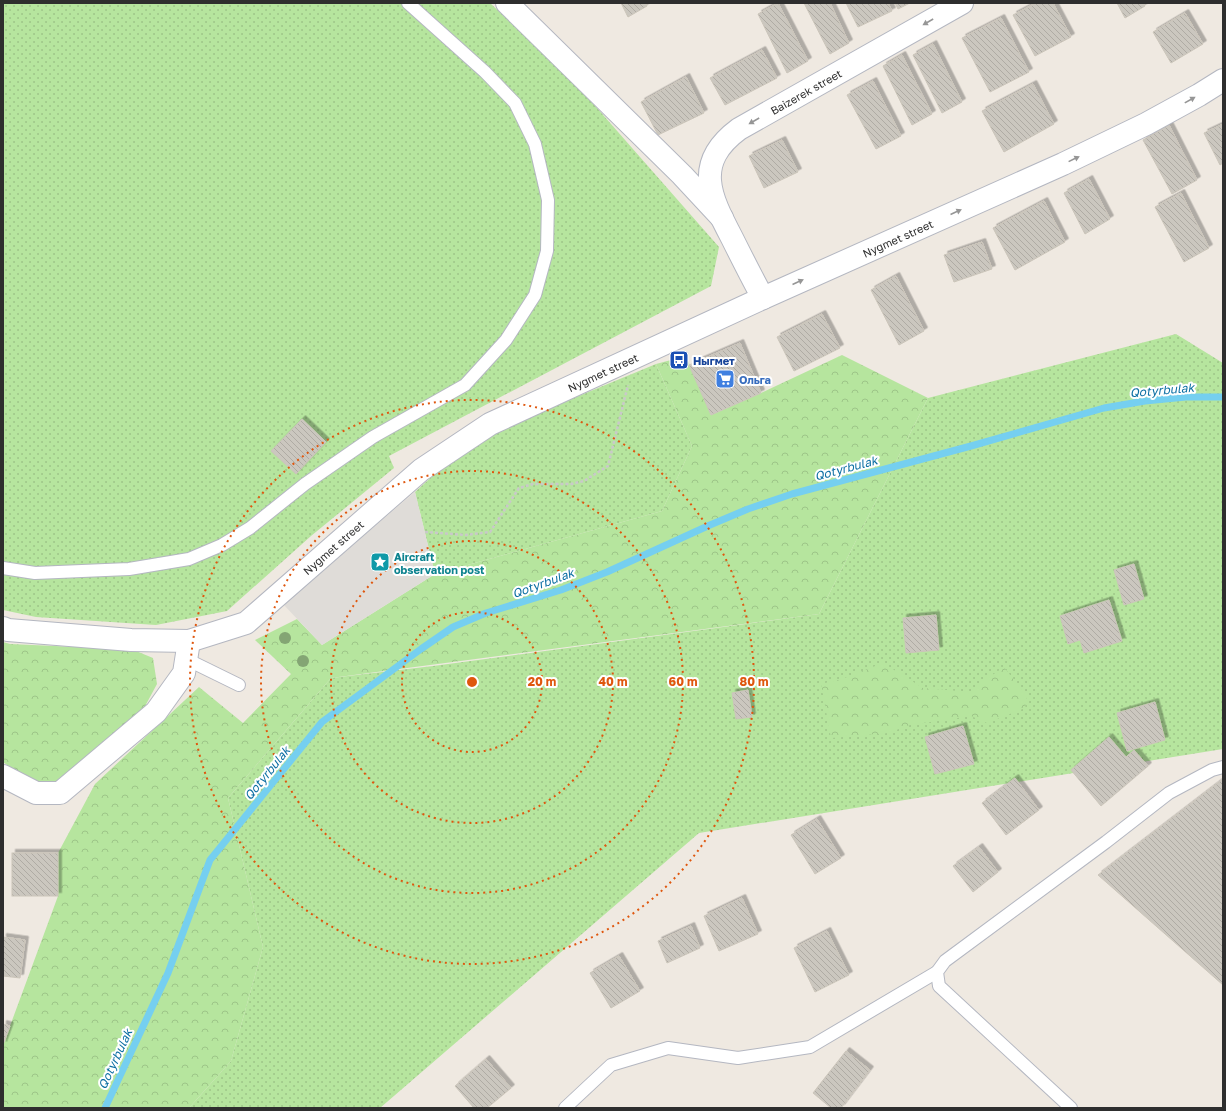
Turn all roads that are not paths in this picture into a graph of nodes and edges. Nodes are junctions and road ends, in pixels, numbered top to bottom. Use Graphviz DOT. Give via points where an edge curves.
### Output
graph roads {
  1 [pos="408,3"];
  2 [pos="507,3"];
  3 [pos="962,3"];
  4 [pos="1223,80"];
  5 [pos="722,218"];
  6 [pos="763,298"];
  7 [pos="3,568"];
  8 [pos="3,628"];
  9 [pos="188,650"];
  10 [pos="239,685"];
  11 [pos="1223,767"];
  12 [pos="3,776"];
  13 [pos="937,972"];
  14 [pos="565,1108"];
  15 [pos="1071,1108"];
  1 -- 7 [label="lane" via="485,72 515,103 536,144 548,200 547,251 535,295 506,340 465,384 373,437 305,484 250,528 222,545 189,559 129,569 35,572"];
  2 -- 5 [label="main road" via="682,175"];
  3 -- 5 [label="main road, Baizerek street, one-way" via="739,130 721,144 712,163 710,187"];
  6 -- 4 [label="main road, Nygmet street, one-way" via="1063,164 1146,124"];
  5 -- 6 [label="main road"];
  6 -- 9 [label="main road, Nygmet street" via="490,424 421,470 246,623"];
  8 -- 9 [label="main road, Nygmet street" via="131,640"];
  9 -- 10 [label="lane"];
  9 -- 12 [label="main road" via="184,673 156,712 60,793 36,793"];
  11 -- 13 [label="lane" via="1212,770 1169,793 945,961"];
  13 -- 14 [label="lane" via="810,1047 738,1058 668,1048 611,1065"];
  13 -- 15 [label="lane" via="939,986"];
}
